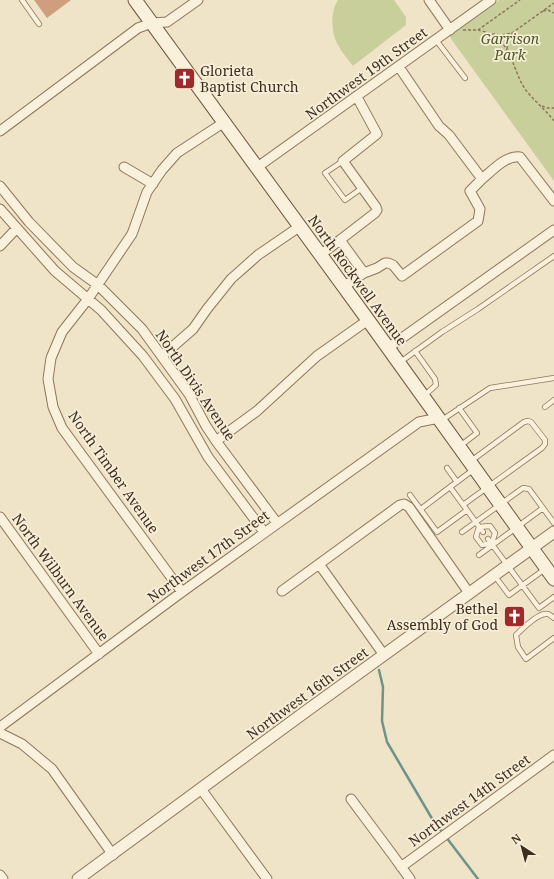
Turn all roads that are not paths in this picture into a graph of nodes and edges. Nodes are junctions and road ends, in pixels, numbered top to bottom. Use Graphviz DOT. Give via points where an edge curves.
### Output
graph roads {
  1 [pos="22,0"];
  2 [pos="135,0"];
  3 [pos="198,0"];
  4 [pos="429,0"];
  5 [pos="491,0"];
  6 [pos="152,23"];
  7 [pos="39,24"];
  8 [pos="454,30"];
  9 [pos="436,40"];
  10 [pos="399,67"];
  11 [pos="465,78"];
  12 [pos="357,97"];
  13 [pos="223,123"];
  14 [pos="0,131"];
  15 [pos="343,161"];
  16 [pos="124,167"];
  17 [pos="256,168"];
  18 [pos="482,179"];
  19 [pos="153,184"];
  20 [pos="0,186"];
  21 [pos="362,188"];
  22 [pos="554,201"];
  23 [pos="0,208"];
  24 [pos="17,228"];
  25 [pos="299,228"];
  26 [pos="554,230"];
  27 [pos="340,240"];
  28 [pos="0,246"];
  29 [pos="320,255"];
  30 [pos="554,256"];
  31 [pos="364,273"];
  32 [pos="98,285"];
  33 [pos="343,287"];
  34 [pos="88,299"];
  35 [pos="368,320"];
  36 [pos="388,348"];
  37 [pos="415,351"];
  38 [pos="162,356"];
  39 [pos="399,363"];
  40 [pos="554,378"];
  41 [pos="423,397"];
  42 [pos="554,400"];
  43 [pos="545,407"];
  44 [pos="459,408"];
  45 [pos="440,420"];
  46 [pos="216,441"];
  47 [pos="459,447"];
  48 [pos="472,465"];
  49 [pos="447,468"];
  50 [pos="456,482"];
  51 [pos="450,487"];
  52 [pos="488,487"];
  53 [pos="410,494"];
  54 [pos="500,504"];
  55 [pos="463,505"];
  56 [pos="543,508"];
  57 [pos="421,509"];
  58 [pos="467,510"];
  59 [pos="0,517"];
  60 [pos="476,522"];
  61 [pos="277,523"];
  62 [pos="554,523"];
  63 [pos="479,527"];
  64 [pos="517,528"];
  65 [pos="264,532"];
  66 [pos="462,532"];
  67 [pos="483,532"];
  68 [pos="554,532"];
  69 [pos="491,542"];
  70 [pos="531,548"];
  71 [pos="479,555"];
  72 [pos="318,564"];
  73 [pos="508,566"];
  74 [pos="546,568"];
  75 [pos="494,575"];
  76 [pos="554,579"];
  77 [pos="522,585"];
  78 [pos="282,591"];
  79 [pos="182,592"];
  80 [pos="469,593"];
  81 [pos="554,597"];
  82 [pos="554,618"];
  83 [pos="554,638"];
  84 [pos="99,654"];
  85 [pos="384,655"];
  86 [pos="0,727"];
  87 [pos="0,733"];
  88 [pos="554,755"];
  89 [pos="201,789"];
  90 [pos="351,800"];
  91 [pos="113,855"];
  92 [pos="401,867"];
  93 [pos="0,875"];
  94 [pos="3,879"];
  95 [pos="78,879"];
  96 [pos="267,879"];
  97 [pos="410,879"];
  1 -- 7 [label="lane"];
  2 -- 6 [label="main road, North Rockwell Avenue"];
  3 -- 6 [label="street" via="167,22"];
  4 -- 8 [label="street"];
  5 -- 8 [label="street, Northwest 19th Street"];
  6 -- 13 [label="main road, North Rockwell Avenue"];
  6 -- 14 [label="street" via="138,28"];
  8 -- 9 [label="street, Northwest 19th Street"];
  9 -- 10 [label="street, Northwest 19th Street"];
  9 -- 11 [label="lane"];
  10 -- 12 [label="street, Northwest 19th Street"];
  10 -- 18 [label="street" via="438,126 449,135"];
  12 -- 15 [label="street" via="377,134"];
  12 -- 17 [label="street, Northwest 19th Street"];
  13 -- 17 [label="main road, North Rockwell Avenue"];
  13 -- 19 [label="street, North Timber Avenue" via="177,153"];
  15 -- 21 [label="street"];
  15 -- 21 [label="lane" via="325,173 345,200"];
  16 -- 19 [label="street"];
  17 -- 25 [label="main road, North Rockwell Avenue"];
  18 -- 22 [label="street" via="509,158 520,157"];
  18 -- 31 [label="street" via="470,191 480,209 478,221 402,276 388,263"];
  19 -- 32 [label="street, North Timber Avenue" via="147,192 132,234"];
  20 -- 32 [label="street, North Divis Avenue" via="73,267"];
  21 -- 27 [label="street" via="377,210"];
  23 -- 24 [label="street, North Divis Avenue"];
  24 -- 28 [label="street"];
  24 -- 34 [label="street, North Divis Avenue" via="55,271"];
  25 -- 29 [label="main road, North Rockwell Avenue"];
  25 -- 38 [label="street" via="258,256 231,279 193,329"];
  26 -- 36 [label="street"];
  27 -- 29 [label="street"];
  27 -- 31 [label="street"];
  29 -- 33 [label="main road, North Rockwell Avenue"];
  30 -- 37 [label="lane"];
  31 -- 33 [label="street"];
  32 -- 34 [label="street, North Timber Avenue"];
  32 -- 38 [label="street, North Divis Avenue" via="142,329"];
  33 -- 35 [label="main road, North Rockwell Avenue"];
  34 -- 65 [label="street, North Divis Avenue" via="102,310 143,356 174,399 208,457"];
  34 -- 79 [label="street, North Timber Avenue" via="62,332 51,358 48,379 53,408 62,428"];
  35 -- 36 [label="main road, North Rockwell Avenue"];
  35 -- 46 [label="street" via="317,356 257,411"];
  36 -- 39 [label="main road, North Rockwell Avenue"];
  37 -- 39 [label="lane"];
  37 -- 41 [label="lane" via="435,379 436,386"];
  38 -- 46 [label="street, North Divis Avenue"];
  39 -- 41 [label="main road, North Rockwell Avenue"];
  40 -- 44 [label="lane" via="490,388"];
  41 -- 45 [label="main road, North Rockwell Avenue"];
  42 -- 43 [label="lane"];
  44 -- 45 [label="lane"];
  44 -- 47 [label="lane" via="477,433"];
  45 -- 47 [label="main road, North Rockwell Avenue"];
  45 -- 61 [label="street, Northwest 17th Street" via="419,422"];
  46 -- 61 [label="street, North Divis Avenue"];
  47 -- 48 [label="main road, North Rockwell Avenue"];
  48 -- 50 [label="lane"];
  48 -- 52 [label="main road, North Rockwell Avenue"];
  48 -- 52 [label="lane" via="524,422 532,422 545,440 545,444"];
  49 -- 50 [label="lane"];
  50 -- 51 [label="lane"];
  51 -- 55 [label="lane"];
  51 -- 57 [label="lane"];
  52 -- 54 [label="main road, North Rockwell Avenue"];
  52 -- 55 [label="lane"];
  53 -- 57 [label="lane"];
  54 -- 56 [label="lane" via="520,489 526,488"];
  54 -- 60 [label="lane"];
  54 -- 64 [label="main road, North Rockwell Avenue"];
  55 -- 58 [label="lane"];
  56 -- 62 [label="lane"];
  56 -- 64 [label="lane"];
  57 -- 58 [label="lane" via="437,532"];
  58 -- 60 [label="lane"];
  59 -- 84 [label="street, North Wilburn Avenue"];
  60 -- 63 [label="lane"];
  60 -- 66 [label="lane"];
  61 -- 65 [label="street, Northwest 17th Street"];
  63 -- 67 [label="lane"];
  63 -- 69 [label="lane" via="490,526 495,533"];
  63 -- 69 [label="lane" via="476,537 482,545"];
  64 -- 69 [label="lane"];
  64 -- 70 [label="main road, North Rockwell Avenue"];
  65 -- 79 [label="street, Northwest 17th Street"];
  68 -- 70 [label="street, Northwest 16th Street"];
  69 -- 71 [label="lane"];
  69 -- 73 [label="lane"];
  70 -- 73 [label="street, Northwest 16th Street"];
  70 -- 74 [label="main road, North Rockwell Avenue"];
  72 -- 78 [label="street"];
  72 -- 80 [label="street" via="404,504 409,507"];
  72 -- 85 [label="street"];
  73 -- 75 [label="street, Northwest 16th Street"];
  73 -- 77 [label="lane"];
  74 -- 76 [label="main road, North Rockwell Avenue"];
  74 -- 77 [label="lane"];
  75 -- 77 [label="lane" via="508,595"];
  75 -- 80 [label="street, Northwest 16th Street"];
  77 -- 81 [label="lane" via="539,608"];
  79 -- 84 [label="street, Northwest 17th Street"];
  80 -- 85 [label="street, Northwest 16th Street"];
  82 -- 83 [label="lane" via="550,614 545,614 516,635 518,647 526,659"];
  84 -- 86 [label="street, Northwest 17th Street"];
  85 -- 89 [label="street, Northwest 16th Street"];
  87 -- 91 [label="street" via="22,744 52,769"];
  88 -- 92 [label="street, Northwest 14th Street"];
  89 -- 91 [label="street, Northwest 16th Street"];
  89 -- 96 [label="street"];
  90 -- 92 [label="street"];
  91 -- 95 [label="street, Northwest 16th Street"];
  92 -- 97 [label="street"];
  93 -- 94 [label="street"];
}
